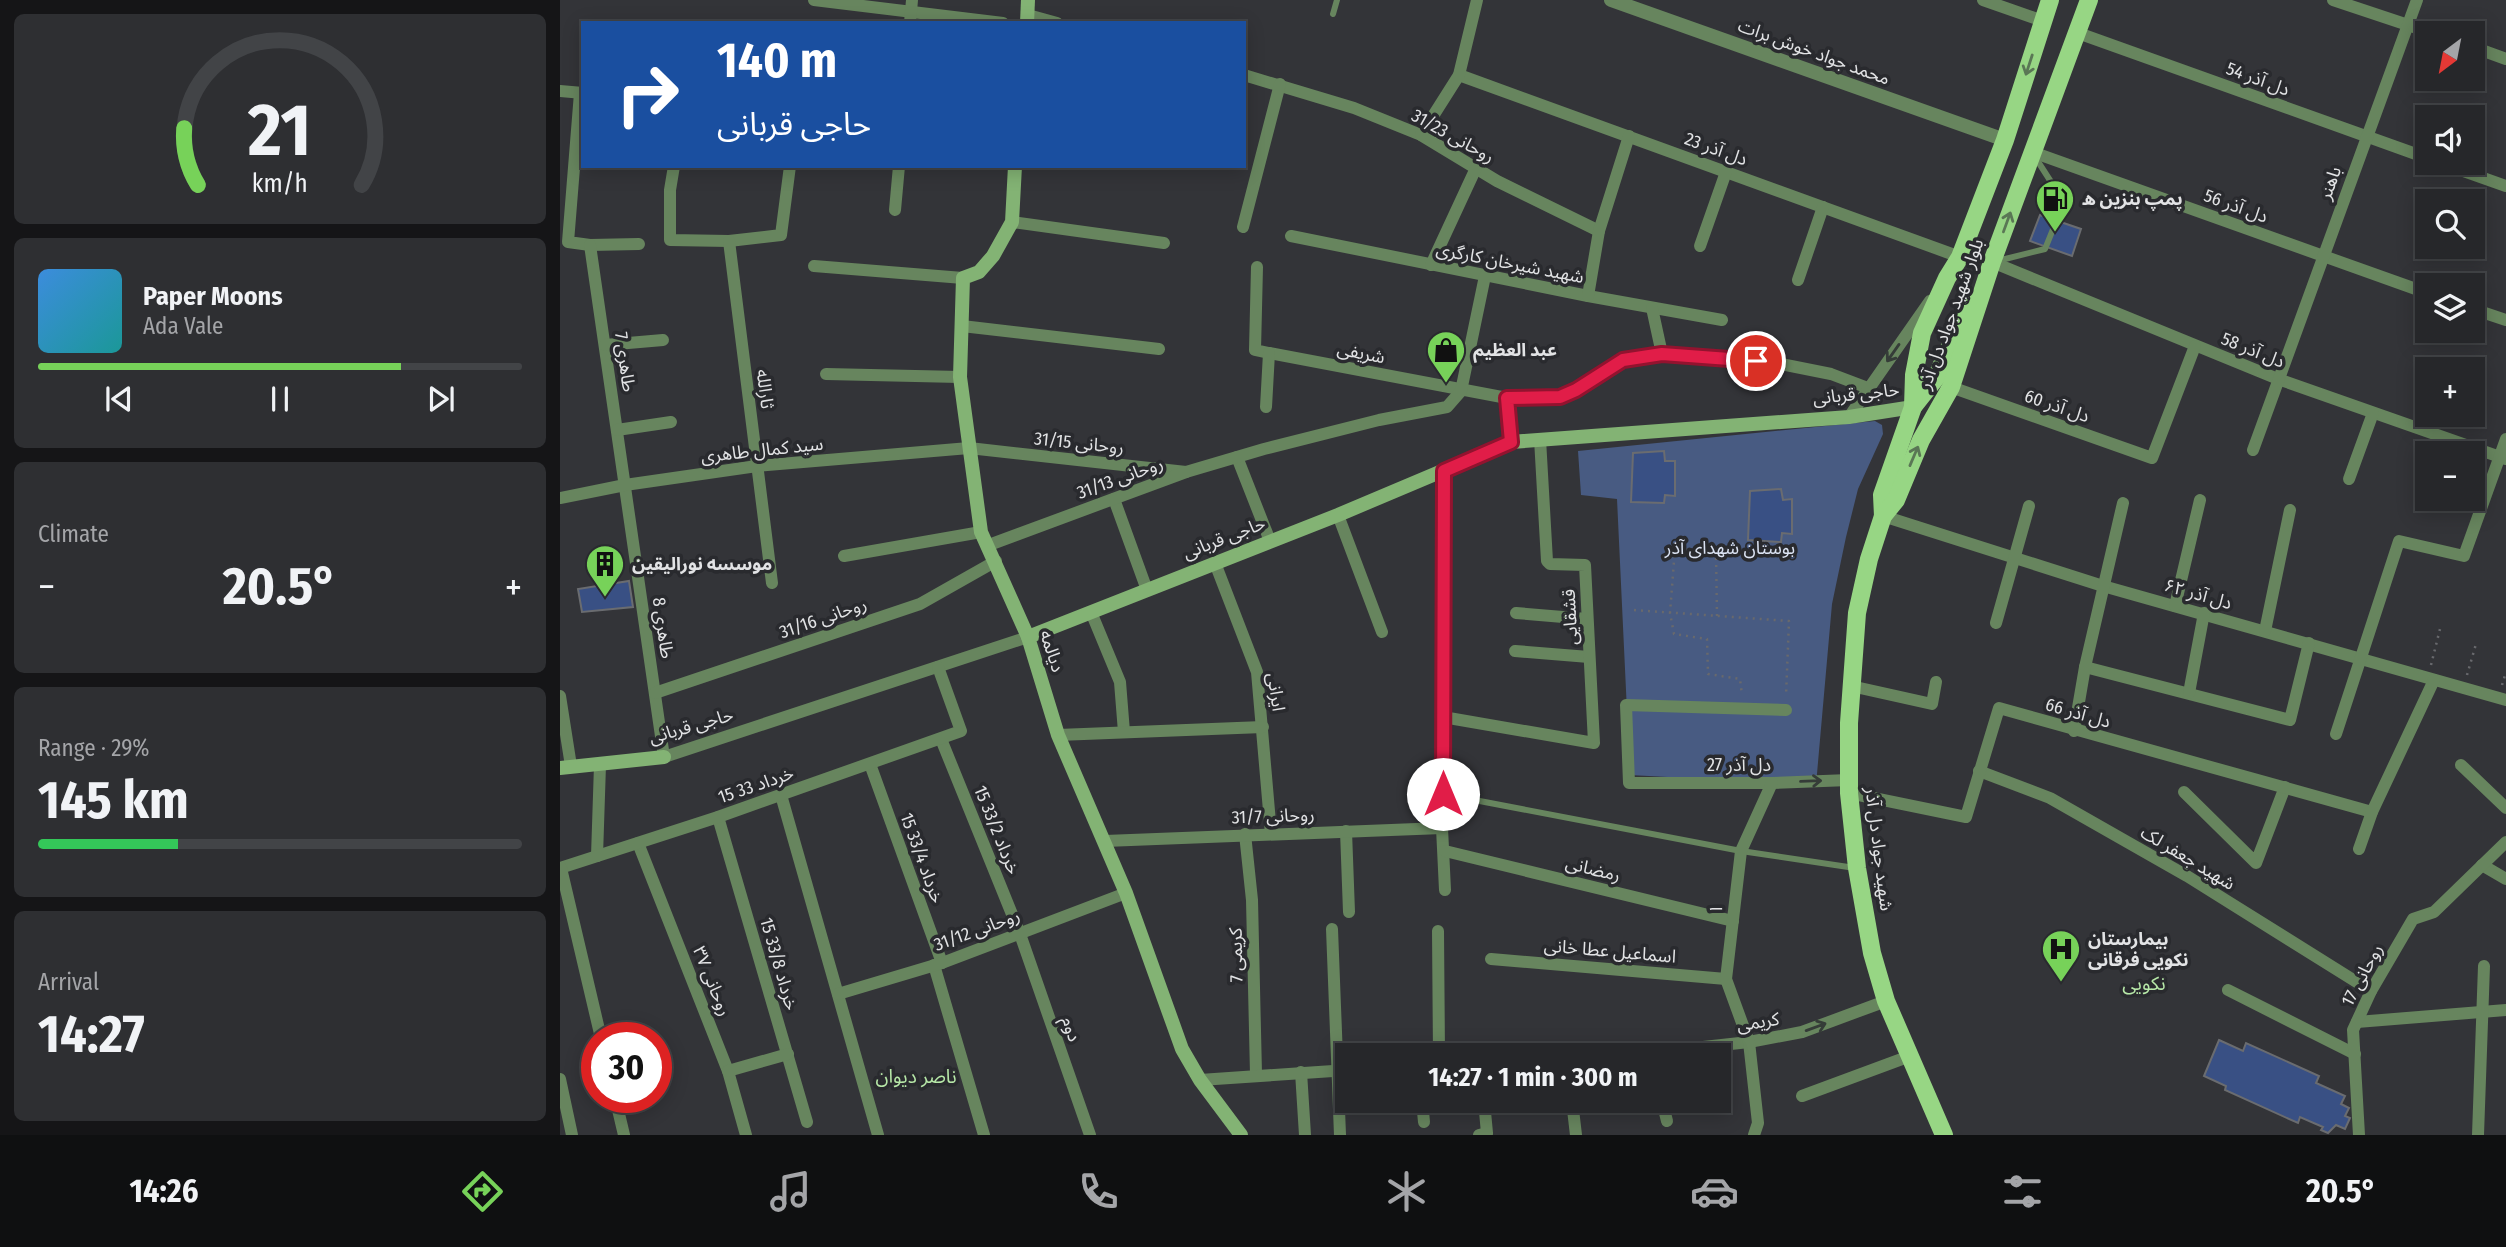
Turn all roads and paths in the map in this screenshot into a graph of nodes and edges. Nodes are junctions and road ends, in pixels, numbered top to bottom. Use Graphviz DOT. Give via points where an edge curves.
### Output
graph roads {
  1 [pos="814,0"];
  2 [pos="1338,0"];
  3 [pos="1477,0"];
  4 [pos="1611,0"];
  5 [pos="1983,0"];
  6 [pos="2050,0"];
  7 [pos="2089,0"];
  8 [pos="2333,0"];
  9 [pos="2417,0"];
  10 [pos="911,11"];
  11 [pos="1028,13"];
  12 [pos="1333,13"];
  13 [pos="988,21"];
  14 [pos="1051,21"];
  15 [pos="2043,21"];
  16 [pos="2408,25"];
  17 [pos="2415,27"];
  18 [pos="2077,33"];
  19 [pos="2485,51"];
  20 [pos="2506,59"];
  21 [pos="1459,75"];
  22 [pos="1246,76"];
  23 [pos="1280,85"];
  24 [pos="560,91"];
  25 [pos="581,93"];
  26 [pos="581,104"];
  27 [pos="1421,135"];
  28 [pos="1629,136"];
  29 [pos="2366,136"];
  30 [pos="2005,141"];
  31 [pos="2032,152"];
  32 [pos="2415,154"];
  33 [pos="674,168"];
  34 [pos="790,168"];
  35 [pos="899,168"];
  36 [pos="1015,168"];
  37 [pos="1476,168"];
  38 [pos="1727,172"];
  39 [pos="2475,175"];
  40 [pos="2506,186"];
  41 [pos="1823,207"];
  42 [pos="895,210"];
  43 [pos="1012,222"];
  44 [pos="1243,227"];
  45 [pos="1599,231"];
  46 [pos="1291,236"];
  47 [pos="729,241"];
  48 [pos="1164,243"];
  49 [pos="639,244"];
  50 [pos="590,245"];
  51 [pos="1700,246"];
  52 [pos="2322,256"];
  53 [pos="1960,257"];
  54 [pos="1992,262"];
  55 [pos="1431,265"];
  56 [pos="814,267"];
  57 [pos="1257,267"];
  58 [pos="1485,276"];
  59 [pos="963,278"];
  60 [pos="1947,278"];
  61 [pos="1798,280"];
  62 [pos="2415,289"];
  63 [pos="1588,296"];
  64 [pos="1652,309"];
  65 [pos="2485,313"];
  66 [pos="1722,320"];
  67 [pos="2506,320"];
  68 [pos="962,326"];
  69 [pos="1922,333"];
  70 [pos="663,340"];
  71 [pos="1951,343"];
  72 [pos="605,345"];
  73 [pos="2195,346"];
  74 [pos="1159,349"];
  75 [pos="1269,353"];
  76 [pos="1662,354"];
  77 [pos="826,374"];
  78 [pos="960,377"];
  79 [pos="2278,379"];
  80 [pos="1951,387"];
  81 [pos="1868,388"];
  82 [pos="1461,391"];
  83 [pos="1507,398"];
  84 [pos="1266,407"];
  85 [pos="1913,407"];
  86 [pos="2373,413"];
  87 [pos="1849,417"];
  88 [pos="671,422"];
  89 [pos="617,430"];
  90 [pos="1540,439"];
  91 [pos="2506,439"];
  92 [pos="1511,442"];
  93 [pos="969,448"];
  94 [pos="2253,450"];
  95 [pos="1237,457"];
  96 [pos="2503,458"];
  97 [pos="757,466"];
  98 [pos="1444,471"];
  99 [pos="1186,472"];
  100 [pos="2349,479"];
  101 [pos="625,485"];
  102 [pos="560,498"];
  103 [pos="1114,499"];
  104 [pos="2200,500"];
  105 [pos="2123,503"];
  106 [pos="2029,506"];
  107 [pos="2290,510"];
  108 [pos="1338,515"];
  109 [pos="1883,516"];
  110 [pos="981,532"];
  111 [pos="1270,541"];
  112 [pos="989,545"];
  113 [pos="844,556"];
  114 [pos="2014,559"];
  115 [pos="996,561"];
  116 [pos="1215,563"];
  117 [pos="772,583"];
  118 [pos="2103,586"];
  119 [pos="1147,590"];
  120 [pos="2175,606"];
  121 [pos="1634,610"];
  122 [pos="1091,611"];
  123 [pos="1670,612"];
  124 [pos="1516,613"];
  125 [pos="2204,613"];
  126 [pos="1717,616"];
  127 [pos="1587,619"];
  128 [pos="1996,623"];
  129 [pos="2441,629"];
  130 [pos="1382,632"];
  131 [pos="2265,632"];
  132 [pos="1028,637"];
  133 [pos="2309,643"];
  134 [pos="2476,643"];
  135 [pos="1515,651"];
  136 [pos="1589,657"];
  137 [pos="2362,659"];
  138 [pos="938,667"];
  139 [pos="2085,667"];
  140 [pos="2430,679"];
  141 [pos="1936,682"];
  142 [pos="1851,686"];
  143 [pos="2463,688"];
  144 [pos="655,693"];
  145 [pos="2189,693"];
  146 [pos="560,696"];
  147 [pos="2506,700"];
  148 [pos="1744,709"];
  149 [pos="1786,710"];
  150 [pos="1443,717"];
  151 [pos="1263,727"];
  152 [pos="2074,731"];
  153 [pos="1124,733"];
  154 [pos="2336,734"];
  155 [pos="1058,735"];
  156 [pos="941,739"];
  157 [pos="664,757"];
  158 [pos="870,764"];
  159 [pos="600,765"];
  160 [pos="2461,765"];
  161 [pos="566,767"];
  162 [pos="1979,771"];
  163 [pos="1772,783"];
  164 [pos="1849,786"];
  165 [pos="2285,787"];
  166 [pos="2184,792"];
  167 [pos="1443,794"];
  168 [pos="781,795"];
  169 [pos="2506,808"];
  170 [pos="2372,812"];
  171 [pos="718,817"];
  172 [pos="1442,828"];
  173 [pos="1346,831"];
  174 [pos="1245,834"];
  175 [pos="1271,834"];
  176 [pos="1105,841"];
  177 [pos="2506,842"];
  178 [pos="638,843"];
  179 [pos="2359,849"];
  180 [pos="1445,851"];
  181 [pos="1741,851"];
  182 [pos="597,856"];
  183 [pos="2482,865"];
  184 [pos="560,868"];
  185 [pos="1857,868"];
  186 [pos="2506,879"];
  187 [pos="1445,890"];
  188 [pos="1126,893"];
  189 [pos="1349,912"];
  190 [pos="1733,921"];
  191 [pos="1332,929"];
  192 [pos="1438,931"];
  193 [pos="1020,934"];
  194 [pos="1491,958"];
  195 [pos="938,964"];
  196 [pos="2484,966"];
  197 [pos="1726,979"];
  198 [pos="2228,990"];
  199 [pos="2371,991"];
  200 [pos="838,994"];
  201 [pos="1886,1001"];
  202 [pos="2506,1010"];
  203 [pos="2484,1011"];
  204 [pos="597,1022"];
  205 [pos="2357,1022"];
  206 [pos="1749,1042"];
  207 [pos="1340,1043"];
  208 [pos="1439,1043"];
  209 [pos="1731,1044"];
  210 [pos="788,1054"];
  211 [pos="2355,1054"];
  212 [pos="1910,1056"];
  213 [pos="1335,1070"];
  214 [pos="728,1071"];
  215 [pos="1301,1072"];
  216 [pos="1256,1074"];
  217 [pos="560,1079"];
  218 [pos="1200,1080"];
  219 [pos="1802,1096"];
  220 [pos="619,1113"];
  221 [pos="1341,1113"];
  222 [pos="1423,1113"];
  223 [pos="1485,1113"];
  224 [pos="1573,1113"];
  225 [pos="1665,1113"];
  226 [pos="1667,1121"];
  227 [pos="807,1122"];
  228 [pos="1424,1122"];
  229 [pos="572,1135"];
  230 [pos="624,1135"];
  231 [pos="747,1135"];
  232 [pos="878,1135"];
  233 [pos="984,1135"];
  234 [pos="1090,1135"];
  235 [pos="1241,1135"];
  236 [pos="1305,1135"];
  237 [pos="1340,1135"];
  238 [pos="1479,1135"];
  239 [pos="1576,1135"];
  240 [pos="1754,1135"];
  241 [pos="1944,1135"];
  242 [pos="2360,1135"];
  243 [pos="2478,1135"];
  1 -- 10 [label="street"];
  2 -- 12 [label="lane"];
  3 -- 21 [label="street"];
  4 -- 30 [label="street, محمد جواد خوش برات"];
  5 -- 15 [label="street"];
  6 -- 15 [label="main road, بلوار شهید جواد دل آذر"];
  7 -- 18 [label="main road, بلوار شهید جواد دل آذر"];
  8 -- 16 [label="street"];
  9 -- 16 [label="street, باهنر"];
  10 -- 13 [label="street"];
  11 -- 14 [label="street"];
  15 -- 30 [label="main road, بلوار شهید جواد دل آذر, one-way"];
  16 -- 17 [label="street"];
  16 -- 29 [label="street, باهنر"];
  18 -- 29 [label="street, دل آذر 54"];
  18 -- 31 [label="main road, بلوار شهید جواد دل آذر"];
  19 -- 20 [label="street"];
  21 -- 27 [label="street"];
  21 -- 28 [label="street, دل آذر 23"];
  22 -- 23 [label="street, روحانی 31/23"];
  23 -- 27 [label="street, روحانی 31/23" via="1354,107"];
  23 -- 44 [label="street"];
  24 -- 25 [label="street"];
  26 -- 50 [label="street" via="569,242"];
  27 -- 37 [label="street, روحانی 31/23"];
  28 -- 38 [label="street, دل آذر 23"];
  28 -- 45 [label="street"];
  29 -- 32 [label="street, دل آذر 54"];
  29 -- 52 [label="street, باهنر"];
  30 -- 53 [label="main road, بلوار شهید جواد دل آذر"];
  31 -- 52 [label="street, دل آذر 56"];
  54 -- 31 [label="main road, بلوار شهید جواد دل آذر, one-way"];
  31 -- 54 [label="lane" via="2064,202 2045,249"];
  33 -- 47 [label="street" via="670,240"];
  34 -- 47 [label="street" via="781,235"];
  35 -- 42 [label="street"];
  36 -- 43 [label="main road"];
  37 -- 45 [label="street, روحانی 31/23"];
  37 -- 55 [label="street"];
  38 -- 41 [label="street, دل آذر 23"];
  38 -- 51 [label="street"];
  39 -- 40 [label="street"];
  41 -- 53 [label="street, دل آذر 23"];
  41 -- 61 [label="street"];
  43 -- 48 [label="street"];
  43 -- 59 [label="main road" via="979,272"];
  45 -- 63 [label="street"];
  46 -- 55 [label="street, شهید شیرخان کارگری"];
  47 -- 97 [label="street, ثارالله"];
  49 -- 50 [label="street"];
  50 -- 72 [label="street, طاهری 7"];
  52 -- 62 [label="street, دل آذر 56"];
  52 -- 79 [label="street, باهنر"];
  53 -- 60 [label="main road, بلوار شهید جواد دل آذر"];
  54 -- 71 [label="main road" via="1965,307"];
  54 -- 73 [label="street, دل آذر 58"];
  54 -- 80 [label="main road, بلوار شهید جواد دل آذر"];
  55 -- 58 [label="street, شهید شیرخان کارگری"];
  56 -- 59 [label="street"];
  57 -- 75 [label="street, شریفی" via="1255,349"];
  58 -- 63 [label="street, شهید شیرخان کارگری"];
  58 -- 82 [label="street"];
  59 -- 68 [label="main road, دیالمه"];
  60 -- 69 [label="main road, بلوار شهید جواد دل آذر"];
  60 -- 81 [label="street, one-way"];
  63 -- 64 [label="street, شهید شیرخان کارگری"];
  64 -- 66 [label="street, شهید شیرخان کارگری"];
  64 -- 76 [label="street"];
  65 -- 67 [label="street"];
  68 -- 74 [label="street"];
  68 -- 78 [label="main road, دیالمه"];
  69 -- 71 [label="main road" via="1928,349 1936,352"];
  69 -- 85 [label="main road, بلوار شهید جواد دل آذر"];
  70 -- 72 [label="street"];
  71 -- 85 [label="main road" via="1936,378"];
  72 -- 89 [label="street, طاهری 7"];
  73 -- 79 [label="street, دل آذر 58"];
  73 -- 80 [label="street, دل آذر 60" via="2152,458"];
  75 -- 82 [label="street, شریفی"];
  75 -- 84 [label="street"];
  76 -- 81 [label="street" via="1781,364 1831,374"];
  76 -- 83 [label="street" via="1623,360 1560,397"];
  77 -- 78 [label="street"];
  78 -- 93 [label="main road, دیالمه"];
  79 -- 86 [label="street, دل آذر 58"];
  79 -- 94 [label="street, باهنر"];
  109 -- 80 [label="main road, بلوار شهید جواد دل آذر, one-way" via="1896,499 1921,440"];
  81 -- 87 [label="street"];
  82 -- 83 [label="street, شریفی"];
  82 -- 95 [label="street, روحانی 31/13" via="1447,407"];
  83 -- 92 [label="street"];
  85 -- 87 [label="main road, حاجی قربانی"];
  85 -- 109 [label="main road, بلوار شهید جواد دل آذر" via="1882,495"];
  86 -- 96 [label="street, دل آذر 58"];
  86 -- 100 [label="street"];
  87 -- 90 [label="main road, حاجی قربانی"];
  88 -- 89 [label="street"];
  89 -- 101 [label="street, طاهری 7"];
  90 -- 92 [label="main road, حاجی قربانی"];
  90 -- 127 [label="street, قشقایی" via="1548,561 1585,565"];
  91 -- 96 [label="street"];
  92 -- 98 [label="main road, حاجی قربانی"];
  93 -- 97 [label="street, سید کمال طاهری"];
  93 -- 99 [label="street, روحانی 31/15"];
  93 -- 110 [label="main road, دیالمه"];
  95 -- 99 [label="street, روحانی 31/13"];
  95 -- 111 [label="street"];
  96 -- 137 [label="street" via="2464,556 2399,541"];
  97 -- 101 [label="street, سید کمال طاهری"];
  97 -- 117 [label="street, ثارالله"];
  98 -- 108 [label="main road, حاجی قربانی"];
  98 -- 150 [label="street"];
  99 -- 103 [label="street, روحانی 31/13"];
  101 -- 102 [label="street, سید کمال طاهری"];
  101 -- 144 [label="street, طاهری 8"];
  103 -- 112 [label="street, روحانی 31/13"];
  103 -- 119 [label="street"];
  104 -- 120 [label="street"];
  105 -- 118 [label="street"];
  106 -- 114 [label="street"];
  107 -- 131 [label="street"];
  108 -- 111 [label="main road, حاجی قربانی"];
  108 -- 130 [label="street"];
  109 -- 114 [label="street, دل آذر ۶۲"];
  109 -- 142 [label="main road, شهید جواد دل آذر" via="1857,613"];
  110 -- 112 [label="main road, دیالمه"];
  110 -- 113 [label="street"];
  111 -- 116 [label="main road, حاجی قربانی"];
  112 -- 115 [label="main road, دیالمه"];
  114 -- 118 [label="street, دل آذر ۶۲"];
  114 -- 128 [label="street"];
  115 -- 132 [label="main road, دیالمه"];
  115 -- 144 [label="street, روحانی 31/16" via="920,604"];
  116 -- 119 [label="main road, حاجی قربانی"];
  116 -- 151 [label="street, ایرانی" via="1257,672"];
  118 -- 120 [label="street, دل آذر ۶۲"];
  118 -- 139 [label="street"];
  119 -- 122 [label="main road, حاجی قربانی"];
  120 -- 125 [label="street, دل آذر ۶۲"];
  121 -- 123 [label="path"];
  122 -- 132 [label="main road, حاجی قربانی"];
  122 -- 153 [label="street" via="1120,682"];
  123 -- 126 [label="path"];
  123 -- 126 [label="path" via="1675,548 1716,553"];
  123 -- 148 [label="path" via="1674,634 1707,639 1708,674 1740,679"];
  124 -- 127 [label="street"];
  125 -- 131 [label="street, دل آذر ۶۲"];
  125 -- 145 [label="street"];
  126 -- 149 [label="path" via="1789,621"];
  127 -- 136 [label="street, قشقایی"];
  129 -- 140 [label="path"];
  131 -- 133 [label="street, دل آذر ۶۲"];
  132 -- 138 [label="street, حاجی قربانی"];
  132 -- 155 [label="main road, دیالمه"];
  133 -- 137 [label="street, دل آذر ۶۲"];
  133 -- 145 [label="street" via="2290,720"];
  134 -- 143 [label="path"];
  135 -- 136 [label="street"];
  136 -- 150 [label="street, قشقایی" via="1592,743"];
  137 -- 140 [label="street, دل آذر ۶۲"];
  137 -- 154 [label="street"];
  138 -- 156 [label="street, 15 خرداد 33" via="961,731"];
  138 -- 157 [label="street, حاجی قربانی"];
  139 -- 145 [label="street"];
  139 -- 152 [label="street"];
  140 -- 143 [label="street, دل آذر ۶۲"];
  140 -- 170 [label="street"];
  141 -- 142 [label="street" via="1932,704"];
  142 -- 164 [label="main road, شهید جواد دل آذر"];
  143 -- 147 [label="street, دل آذر ۶۲"];
  144 -- 157 [label="street, طاهری 8"];
  146 -- 161 [label="street"];
  148 -- 149 [label="street"];
  148 -- 163 [label="street, دل آذر 27" via="1626,705 1629,783"];
  150 -- 167 [label="street"];
  151 -- 153 [label="street"];
  151 -- 175 [label="street, ایرانی"];
  152 -- 162 [label="street, دل آذر 66" via="1999,708"];
  152 -- 165 [label="street, دل آذر 66"];
  153 -- 155 [label="street"];
  155 -- 176 [label="main road, دیالمه"];
  156 -- 158 [label="street, 15 خرداد 33"];
  156 -- 193 [label="street, 15 خرداد 33/2"];
  157 -- 159 [label="main road, حاجی قربانی"];
  158 -- 168 [label="street, 15 خرداد 33"];
  158 -- 195 [label="street, 15 خرداد 33/4"];
  159 -- 161 [label="main road, حاجی قربانی"];
  159 -- 182 [label="street"];
  160 -- 169 [label="street"];
  162 -- 164 [label="street, دل آذر 66" via="1966,817"];
  162 -- 199 [label="street, شهید جعفر لک" via="2050,798 2187,876"];
  163 -- 164 [label="street, دل آذر 27, one-way"];
  163 -- 181 [label="street, ۱"];
  164 -- 185 [label="main road, شهید جواد دل آذر"];
  165 -- 166 [label="street" via="2256,863"];
  165 -- 170 [label="street, دل آذر 66"];
  167 -- 172 [label="street"];
  167 -- 181 [label="lane"];
  168 -- 171 [label="street, 15 خرداد 33"];
  168 -- 200 [label="street"];
  170 -- 179 [label="street"];
  171 -- 178 [label="street, 15 خرداد 33"];
  171 -- 210 [label="street, 15 خرداد 33/8"];
  172 -- 173 [label="street, روحانی 31/7"];
  172 -- 180 [label="street"];
  173 -- 175 [label="street, روحانی 31/7"];
  173 -- 189 [label="street"];
  174 -- 175 [label="street, روحانی 31/7"];
  174 -- 176 [label="street, روحانی 31/7"];
  174 -- 216 [label="street, کریمی 7" via="1252,900"];
  176 -- 188 [label="main road, دیالمه"];
  177 -- 183 [label="street"];
  178 -- 182 [label="street, 15 خرداد 33"];
  178 -- 214 [label="street, روحانی ۳۷"];
  180 -- 187 [label="street"];
  180 -- 190 [label="street, رمضانی"];
  181 -- 185 [label="lane"];
  181 -- 190 [label="street, ۱"];
  182 -- 184 [label="street, 15 خرداد 33"];
  183 -- 186 [label="street"];
  183 -- 199 [label="street, روحانی 17" via="2434,912 2413,919"];
  184 -- 204 [label="street"];
  185 -- 201 [label="main road, شهید جواد دل آذر"];
  188 -- 193 [label="street, روحانی 31/12"];
  188 -- 218 [label="main road, دیالمه" via="1182,1049"];
  190 -- 197 [label="street, ۱"];
  191 -- 207 [label="street"];
  192 -- 208 [label="street"];
  193 -- 195 [label="street, روحانی 31/12"];
  193 -- 234 [label="street, دوم"];
  194 -- 197 [label="street, اسماعیل عطا خانی"];
  195 -- 200 [label="street, روحانی 31/12"];
  195 -- 233 [label="street, 15 خرداد 33/4"];
  196 -- 203 [label="street"];
  197 -- 206 [label="street, ۱"];
  198 -- 211 [label="street"];
  199 -- 205 [label="street, روحانی 17"];
  200 -- 232 [label="street"];
  206 -- 201 [label="street, کریمی, one-way" via="1802,1032"];
  201 -- 212 [label="main road, شهید جواد دل آذر"];
  202 -- 203 [label="street"];
  203 -- 205 [label="street"];
  203 -- 243 [label="street"];
  205 -- 211 [label="street, روحانی 17"];
  206 -- 209 [label="street, کریمی"];
  206 -- 240 [label="street, ۱" via="1758,1123"];
  210 -- 214 [label="street"];
  210 -- 227 [label="street, 15 خرداد 33/8"];
  211 -- 242 [label="street, روحانی 17"];
  212 -- 219 [label="street"];
  212 -- 241 [label="main road, شهید جواد دل آذر"];
  213 -- 215 [label="street"];
  214 -- 231 [label="street, روحانی ۳۷"];
  215 -- 216 [label="street"];
  215 -- 236 [label="street"];
  216 -- 218 [label="street"];
  217 -- 229 [label="street"];
  218 -- 235 [label="main road, دیالمه"];
  220 -- 230 [label="street"];
  221 -- 237 [label="street"];
  222 -- 228 [label="street"];
  223 -- 238 [label="street" via="1487,1133"];
  224 -- 239 [label="street"];
  225 -- 226 [label="street"];
}
